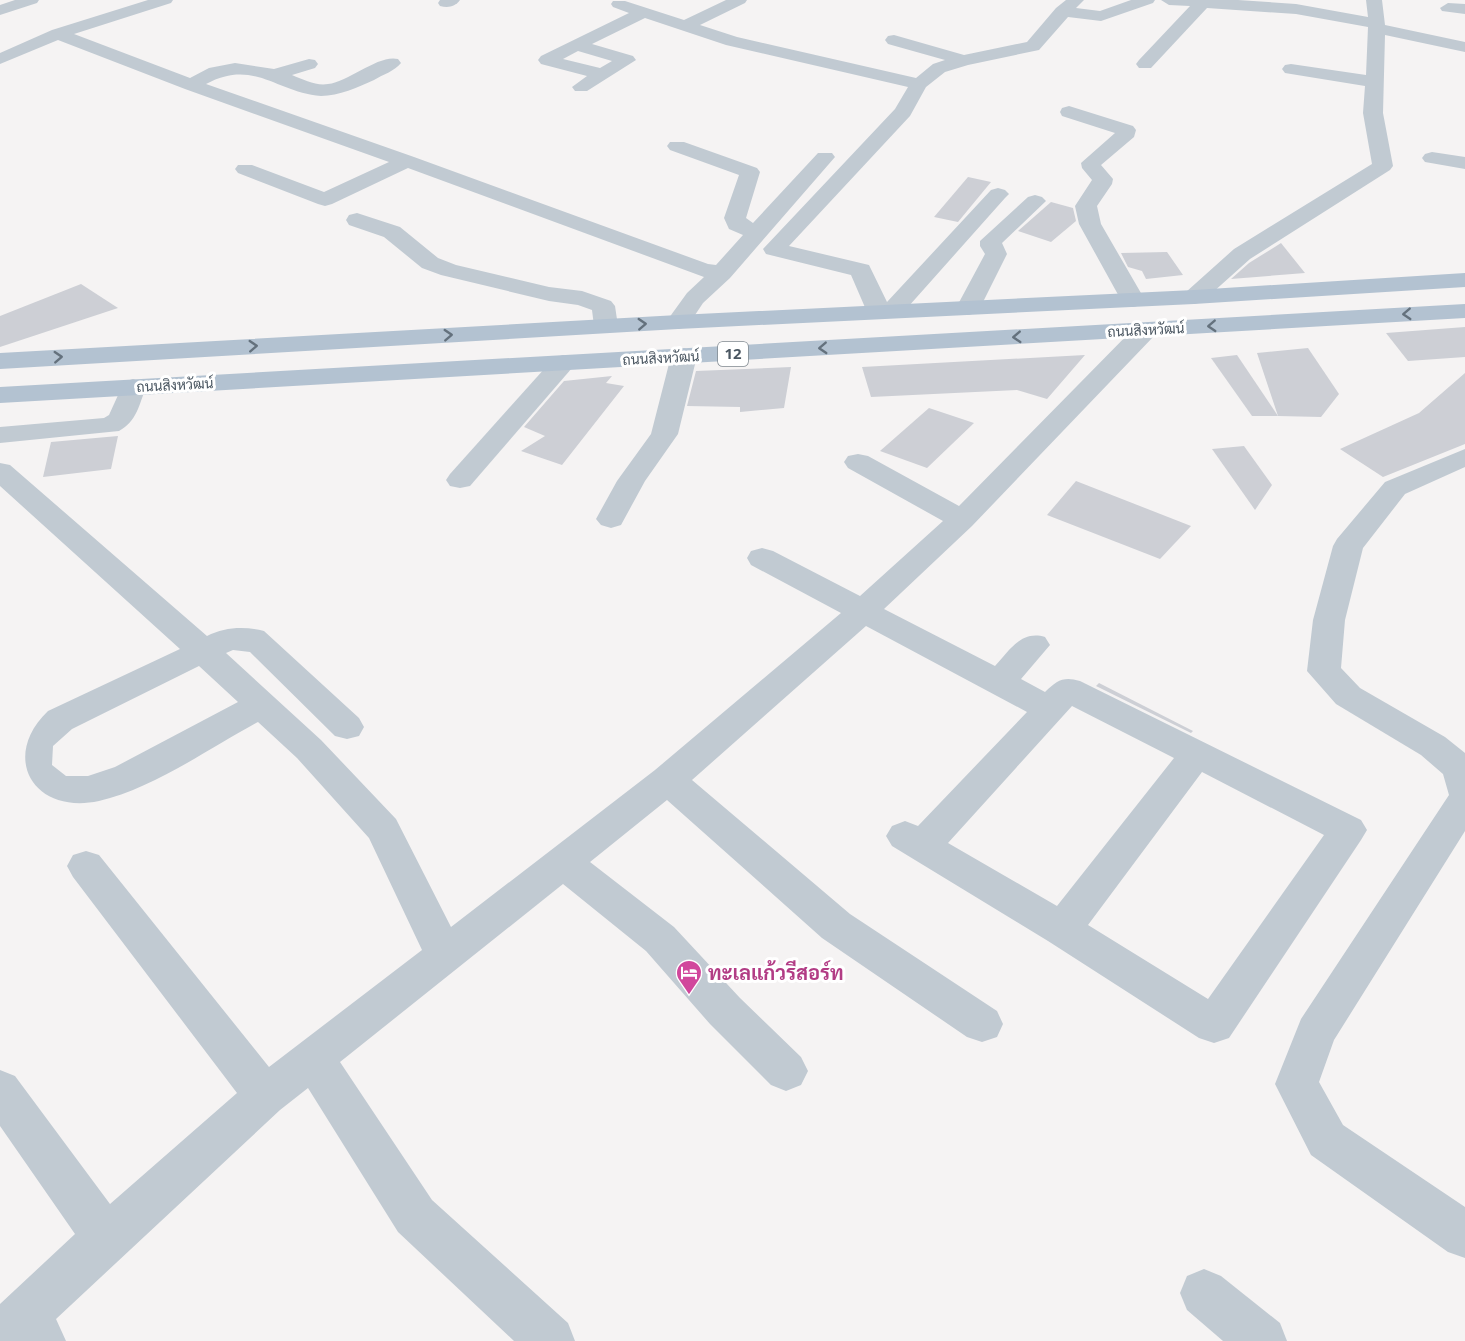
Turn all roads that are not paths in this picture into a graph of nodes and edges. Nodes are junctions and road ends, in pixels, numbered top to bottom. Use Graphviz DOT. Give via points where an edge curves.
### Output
graph roads {
  1 [pos="31,0"];
  2 [pos="165,0"];
  3 [pos="628,0"];
  4 [pos="739,0"];
  5 [pos="1147,0"];
  6 [pos="1169,0"];
  7 [pos="1374,0"];
  8 [pos="1212,1"];
  9 [pos="1069,5"];
  10 [pos="1448,8"];
  11 [pos="1465,9"];
  12 [pos="0,10"];
  13 [pos="644,12"];
  14 [pos="684,26"];
  15 [pos="1377,26"];
  16 [pos="58,34"];
  17 [pos="894,40"];
  18 [pos="576,45"];
  19 [pos="1465,47"];
  20 [pos="851,53"];
  21 [pos="0,59"];
  22 [pos="964,60"];
  23 [pos="392,63"];
  24 [pos="309,64"];
  25 [pos="1145,64"];
  26 [pos="833,65"];
  27 [pos="1291,69"];
  28 [pos="602,74"];
  29 [pos="275,75"];
  30 [pos="1375,82"];
  31 [pos="919,84"];
  32 [pos="191,85"];
  33 [pos="581,87"];
  34 [pos="1069,112"];
  35 [pos="677,146"];
  36 [pos="825,157"];
  37 [pos="1432,158"];
  38 [pos="407,161"];
  39 [pos="1465,163"];
  40 [pos="245,170"];
  41 [pos="774,179"];
  42 [pos="998,194"];
  43 [pos="1035,201"];
  44 [pos="357,220"];
  45 [pos="756,233"];
  46 [pos="722,273"];
  47 [pos="1465,280"];
  48 [pos="1194,297"];
  49 [pos="968,308"];
  50 [pos="886,311"];
  51 [pos="1465,311"];
  52 [pos="1140,315"];
  53 [pos="678,322"];
  54 [pos="606,326"];
  55 [pos="684,356"];
  56 [pos="0,361"];
  57 [pos="563,363"];
  58 [pos="133,387"];
  59 [pos="0,395"];
  60 [pos="0,435"];
  61 [pos="858,462"];
  62 [pos="1459,467"];
  63 [pos="0,471"];
  64 [pos="460,480"];
  65 [pos="611,519"];
  66 [pos="962,520"];
  67 [pos="762,558"];
  68 [pos="864,610"];
  69 [pos="1034,645"];
  70 [pos="202,650"];
  71 [pos="999,682"];
  72 [pos="261,705"];
  73 [pos="1050,709"];
  74 [pos="347,727"];
  75 [pos="1197,753"];
  76 [pos="668,780"];
  77 [pos="1464,782"];
  78 [pos="562,861"];
  79 [pos="86,866"];
  80 [pos="1062,929"];
  81 [pos="444,954"];
  82 [pos="982,1024"];
  83 [pos="313,1058"];
  84 [pos="786,1071"];
  85 [pos="0,1090"];
  86 [pos="265,1096"];
  87 [pos="1465,1235"];
  88 [pos="106,1238"];
  89 [pos="1204,1293"];
  90 [pos="21,1332"];
  91 [pos="549,1341"];
  92 [pos="1262,1341"];
  1 -- 12 [label="street"];
  2 -- 16 [label="street"];
  3 -- 13 [label="street" via="619,4"];
  4 -- 14 [label="street"];
  5 -- 9 [label="street" via="1101,16"];
  6 -- 8 [label="street"];
  7 -- 15 [label="street"];
  8 -- 15 [label="street" via="1296,9"];
  8 -- 25 [label="street"];
  9 -- 22 [label="street" via="1033,45"];
  10 -- 11 [label="street"];
  13 -- 14 [label="street"];
  13 -- 18 [label="street"];
  14 -- 26 [label="street"];
  15 -- 19 [label="street"];
  15 -- 30 [label="street"];
  16 -- 21 [label="street"];
  16 -- 32 [label="street"];
  17 -- 22 [label="street"];
  18 -- 28 [label="street" via="627,60"];
  18 -- 28 [label="street" via="547,60"];
  20 -- 26 [label="street"];
  22 -- 31 [label="street" via="939,68"];
  23 -- 29 [label="street" via="326,90"];
  24 -- 29 [label="street"];
  26 -- 31 [label="street"];
  27 -- 30 [label="street"];
  28 -- 33 [label="street"];
  29 -- 32 [label="street" via="235,68 215,72"];
  30 -- 48 [label="street" via="1373,113 1383,166 1242,254"];
  31 -- 50 [label="street" via="903,112 774,249 861,270"];
  32 -- 38 [label="street"];
  34 -- 52 [label="street" via="1126,130 1091,163 1103,179 1086,206 1090,224"];
  35 -- 41 [label="street"];
  36 -- 41 [label="street"];
  37 -- 39 [label="street"];
  38 -- 40 [label="street" via="325,200"];
  38 -- 46 [label="street" via="703,270"];
  41 -- 45 [label="street"];
  41 -- 45 [label="street" via="735,218 737,224"];
  42 -- 50 [label="street"];
  43 -- 49 [label="street" via="991,241 996,254"];
  44 -- 54 [label="street" via="392,232 430,262 449,270 595,301 603,306"];
  45 -- 46 [label="street"];
  46 -- 53 [label="street" via="695,298"];
  47 -- 48 [label="main road, ถนนสิงหวัฒน์ / 12"];
  48 -- 52 [label="main road, ถนนสิงหวัฒน์ / 12"];
  49 -- 50 [label="main road, ถนนสิงหวัฒน์ / 12"];
  49 -- 52 [label="main road, ถนนสิงหวัฒน์ / 12"];
  50 -- 53 [label="main road, ถนนสิงหวัฒน์ / 12"];
  51 -- 52 [label="main road, ถนนสิงหวัฒน์ / 12, one-way"];
  52 -- 55 [label="main road, ถนนสิงหวัฒน์ / 12, one-way"];
  52 -- 66 [label="street"];
  54 -- 53 [label="main road, ถนนสิงหวัฒน์ / 12, one-way"];
  56 -- 54 [label="main road, ถนนสิงหวัฒน์ / 12, one-way"];
  55 -- 57 [label="main road, ถนนสิงหวัฒน์ / 12"];
  55 -- 65 [label="street" via="664,434 631,481"];
  57 -- 58 [label="main road, ถนนสิงหวัฒน์ / 12"];
  57 -- 64 [label="street"];
  58 -- 59 [label="main road, ถนนสิงหวัฒน์ / 12"];
  58 -- 60 [label="street" via="121,419 110,425"];
  61 -- 66 [label="street"];
  62 -- 77 [label="street" via="1395,489 1348,546 1329,620 1324,671 1348,696 1433,746"];
  63 -- 70 [label="street"];
  66 -- 68 [label="street"];
  67 -- 68 [label="street"];
  68 -- 71 [label="street"];
  68 -- 76 [label="street"];
  69 -- 71 [label="street"];
  70 -- 72 [label="street"];
  70 -- 72 [label="street" via="60,720 44,732 35,746 33,759 40,776 53,787 73,790 122,780"];
  70 -- 74 [label="street" via="228,639 253,639"];
  71 -- 73 [label="street"];
  72 -- 81 [label="street" via="309,749 383,829"];
  73 -- 75 [label="street" via="1068,689"];
  73 -- 80 [label="street" via="914,841"];
  75 -- 80 [label="street"];
  75 -- 80 [label="street" via="1348,830 1214,1025"];
  76 -- 78 [label="street"];
  76 -- 82 [label="street" via="836,926"];
  77 -- 87 [label="street" via="1316,1032 1297,1084 1327,1140"];
  78 -- 81 [label="street"];
  78 -- 84 [label="street" via="660,939"];
  79 -- 86 [label="street"];
  81 -- 83 [label="street"];
  83 -- 86 [label="street"];
  83 -- 91 [label="street" via="415,1216"];
  85 -- 88 [label="street"];
  86 -- 88 [label="street"];
  88 -- 90 [label="street"];
  89 -- 92 [label="street"];
}
